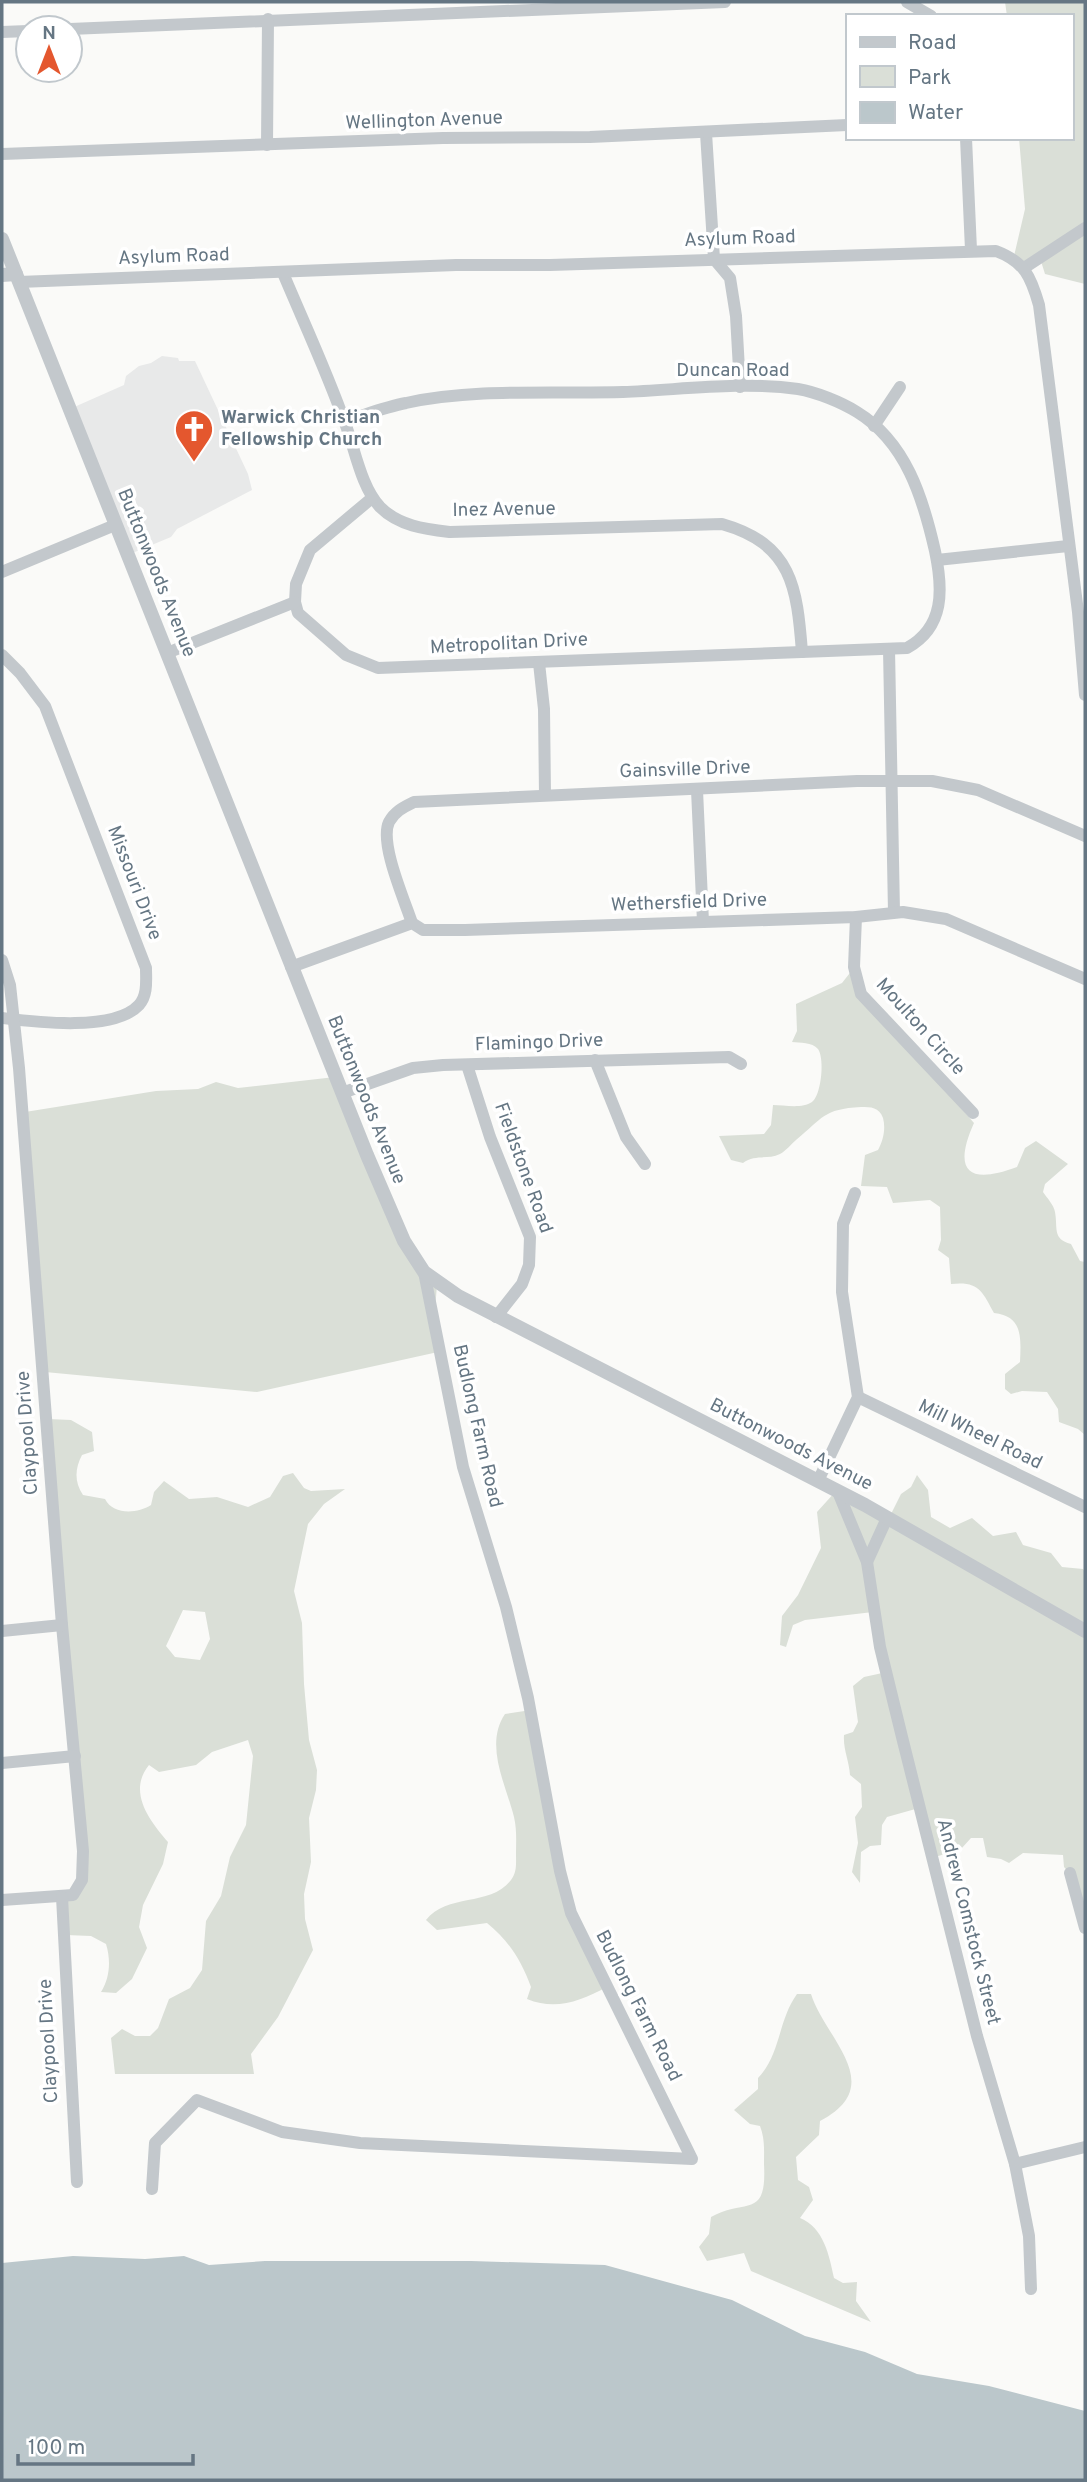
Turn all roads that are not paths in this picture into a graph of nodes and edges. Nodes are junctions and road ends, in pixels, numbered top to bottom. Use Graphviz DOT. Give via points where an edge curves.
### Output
graph roads {
  1 [pos="725,2"];
  2 [pos="907,2"];
  3 [pos="440,8"];
  4 [pos="928,14"];
  5 [pos="268,19"];
  6 [pos="84,28"];
  7 [pos="846,125"];
  8 [pos="706,133"];
  9 [pos="966,140"];
  10 [pos="267,145"];
  11 [pos="2,154"];
  12 [pos="1085,228"];
  13 [pos="2,239"];
  14 [pos="971,250"];
  15 [pos="714,259"];
  16 [pos="1024,268"];
  17 [pos="283,273"];
  18 [pos="12,277"];
  19 [pos="740,387"];
  20 [pos="900,387"];
  21 [pos="345,421"];
  22 [pos="874,426"];
  23 [pos="372,498"];
  24 [pos="115,525"];
  25 [pos="1068,546"];
  26 [pos="937,560"];
  27 [pos="2,572"];
  28 [pos="295,602"];
  29 [pos="1082,611"];
  30 [pos="889,649"];
  31 [pos="802,652"];
  32 [pos="167,653"];
  33 [pos="2,655"];
  34 [pos="539,663"];
  35 [pos="1085,695"];
  36 [pos="890,780"];
  37 [pos="696,790"];
  38 [pos="545,795"];
  39 [pos="1085,835"];
  40 [pos="894,912"];
  41 [pos="856,917"];
  42 [pos="703,922"];
  43 [pos="412,923"];
  44 [pos="2,960"];
  45 [pos="291,967"];
  46 [pos="1085,979"];
  47 [pos="8,1019"];
  48 [pos="595,1060"];
  49 [pos="741,1064"];
  50 [pos="467,1065"];
  51 [pos="342,1093"];
  52 [pos="973,1113"];
  53 [pos="645,1164"];
  54 [pos="855,1193"];
  55 [pos="424,1272"];
  56 [pos="496,1317"];
  57 [pos="858,1397"];
  58 [pos="818,1481"];
  59 [pos="838,1492"];
  60 [pos="1085,1507"];
  61 [pos="887,1518"];
  62 [pos="867,1562"];
  63 [pos="62,1625"];
  64 [pos="2,1631"];
  65 [pos="1085,1631"];
  66 [pos="75,1756"];
  67 [pos="2,1763"];
  68 [pos="1070,1874"];
  69 [pos="64,1897"];
  70 [pos="2,1900"];
  71 [pos="1085,1928"];
  72 [pos="1085,2147"];
  73 [pos="1015,2164"];
  74 [pos="77,2182"];
  75 [pos="152,2189"];
  76 [pos="1031,2289"];
  1 -- 3 [label="street"];
  2 -- 4 [label="street"];
  3 -- 5 [label="street"];
  5 -- 6 [label="street"];
  5 -- 10 [label="street"];
  7 -- 8 [label="street, Wellington Avenue"];
  8 -- 10 [label="street, Wellington Avenue"];
  8 -- 15 [label="street"];
  9 -- 14 [label="street"];
  10 -- 11 [label="street, Wellington Avenue"];
  12 -- 16 [label="street"];
  13 -- 18 [label="street, Buttonwoods Avenue"];
  14 -- 15 [label="street, Asylum Road"];
  14 -- 16 [label="street, Asylum Road" via="996,251 1015,258"];
  15 -- 17 [label="street, Asylum Road"];
  15 -- 19 [label="street" via="730,278"];
  16 -- 25 [label="street" via="1038,305"];
  17 -- 18 [label="street, Asylum Road"];
  17 -- 21 [label="street"];
  18 -- 24 [label="street, Buttonwoods Avenue"];
  19 -- 21 [label="street, Duncan Road" via="441,398 405,403"];
  19 -- 22 [label="street, Duncan Road" via="798,389 857,412"];
  20 -- 22 [label="street"];
  21 -- 23 [label="street"];
  22 -- 26 [label="street, Duncan Road" via="892,442 920,492"];
  23 -- 28 [label="street" via="310,550 296,584"];
  23 -- 31 [label="street, Inez Avenue" via="403,523 450,532 722,524 742,530 758,537 776,555 794,585"];
  24 -- 27 [label="street"];
  24 -- 32 [label="street, Buttonwoods Avenue"];
  25 -- 26 [label="street"];
  25 -- 29 [label="street"];
  26 -- 30 [label="street, Duncan Road" via="938,610 932,627 907,648"];
  28 -- 32 [label="street"];
  28 -- 34 [label="street, Metropolitan Drive" via="298,612 346,655 378,668"];
  29 -- 35 [label="street"];
  30 -- 31 [label="street, Metropolitan Drive"];
  30 -- 36 [label="street"];
  31 -- 34 [label="street, Metropolitan Drive"];
  32 -- 45 [label="street, Buttonwoods Avenue"];
  33 -- 47 [label="street, Missouri Drive" via="44,706 146,968 140,1004 121,1017 53,1023"];
  34 -- 38 [label="street"];
  36 -- 37 [label="street, Gainsville Drive"];
  36 -- 39 [label="street, Gainsville Drive" via="978,790"];
  36 -- 40 [label="street"];
  37 -- 38 [label="street, Gainsville Drive"];
  37 -- 42 [label="street"];
  38 -- 43 [label="street, Gainsville Drive" via="432,800 397,811 387,831 388,845"];
  40 -- 41 [label="street, Wethersfield Drive"];
  40 -- 46 [label="street, Wethersfield Drive" via="946,919"];
  41 -- 42 [label="street, Wethersfield Drive"];
  41 -- 52 [label="street, Moulton Circle" via="854,967 861,994"];
  42 -- 43 [label="street, Wethersfield Drive" via="465,930 423,930"];
  43 -- 45 [label="street"];
  44 -- 47 [label="street, Claypool Drive" via="10,985"];
  45 -- 51 [label="street, Buttonwoods Avenue"];
  47 -- 63 [label="street, Claypool Drive"];
  48 -- 49 [label="street, Flamingo Drive" via="729,1057"];
  48 -- 50 [label="street, Flamingo Drive"];
  48 -- 53 [label="street" via="626,1137"];
  50 -- 51 [label="street, Flamingo Drive" via="413,1068"];
  50 -- 56 [label="street, Fieldstone Road" via="489,1137 530,1237 529,1265 522,1284"];
  51 -- 55 [label="street, Buttonwoods Avenue" via="404,1241"];
  54 -- 57 [label="street" via="843,1224 842,1292"];
  55 -- 56 [label="street, Buttonwoods Avenue"];
  55 -- 75 [label="street, Budlong Farm Road" via="463,1467 528,1698 571,1913 692,2159 360,2143 282,2132 197,2100 155,2143"];
  56 -- 58 [label="street, Buttonwoods Avenue"];
  57 -- 58 [label="street"];
  57 -- 60 [label="street, Mill Wheel Road"];
  58 -- 59 [label="street, Buttonwoods Avenue"];
  59 -- 61 [label="street, Buttonwoods Avenue"];
  59 -- 62 [label="street, Andrew Comstock Street"];
  61 -- 62 [label="street"];
  61 -- 65 [label="street, Buttonwoods Avenue"];
  62 -- 73 [label="street, Andrew Comstock Street" via="880,1647 976,2036"];
  63 -- 64 [label="street"];
  63 -- 66 [label="street, Claypool Drive"];
  66 -- 67 [label="street"];
  66 -- 69 [label="street, Claypool Drive" via="82,1880 73,1895"];
  68 -- 71 [label="street"];
  69 -- 70 [label="street"];
  69 -- 74 [label="street, Claypool Drive"];
  72 -- 73 [label="street"];
  73 -- 76 [label="street, Andrew Comstock Street" via="1028,2236"];
}
